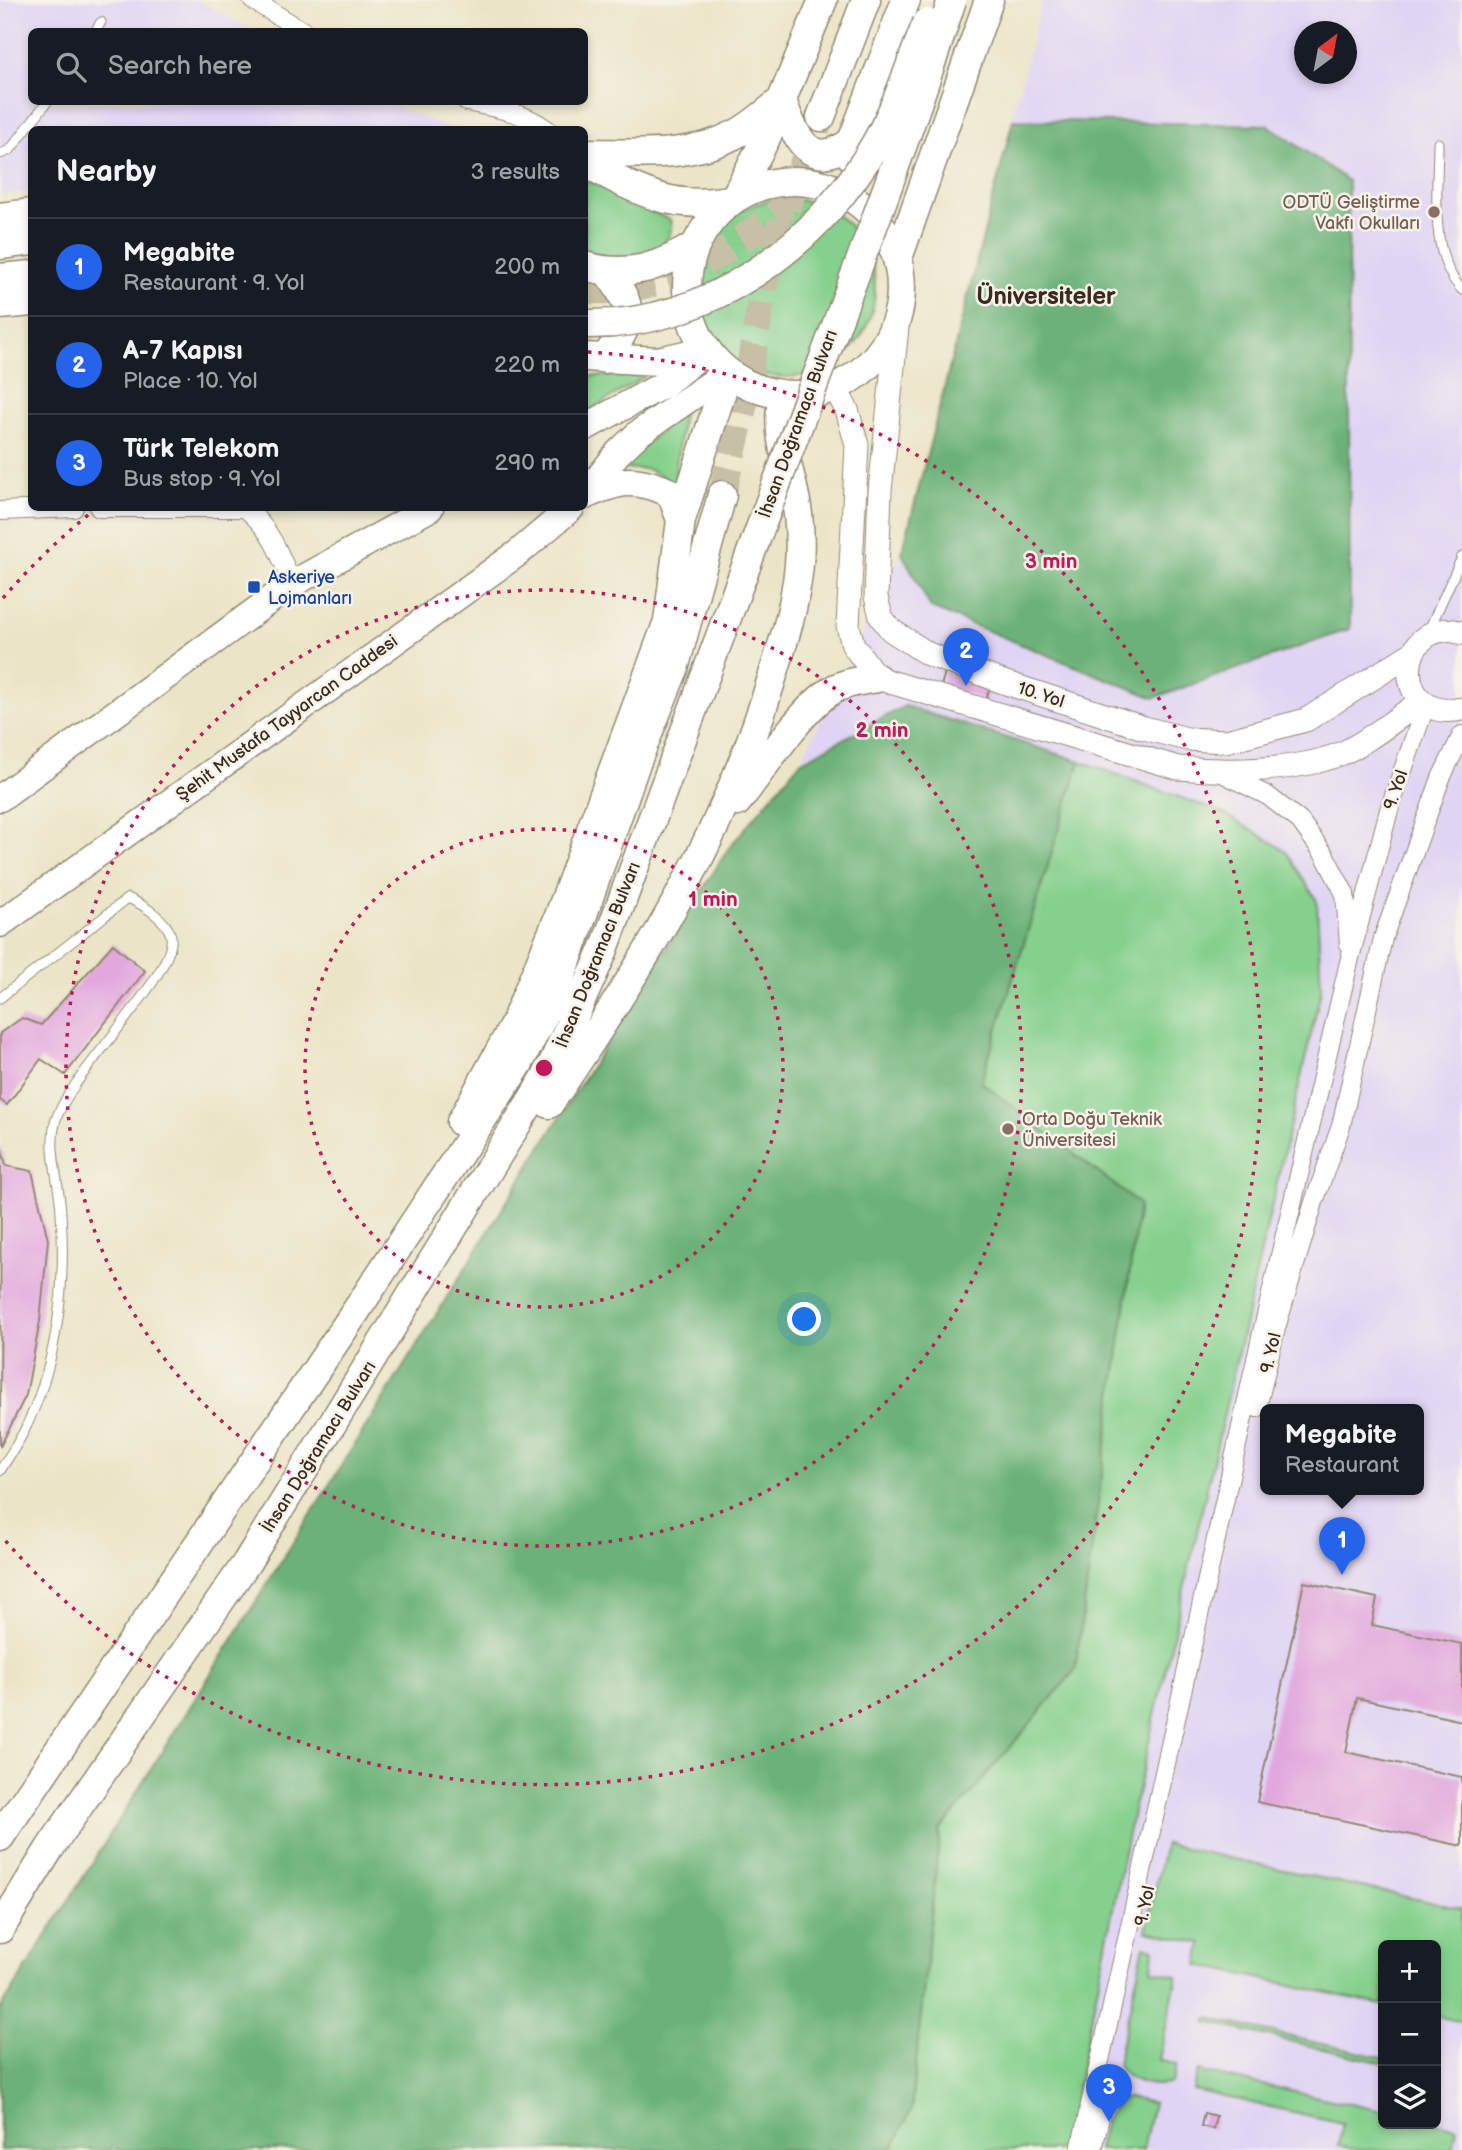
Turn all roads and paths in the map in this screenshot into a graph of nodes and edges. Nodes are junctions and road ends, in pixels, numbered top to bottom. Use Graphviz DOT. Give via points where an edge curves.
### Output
graph roads {
  1 [pos="251,0"];
  2 [pos="823,0"];
  3 [pos="866,0"];
  4 [pos="906,0"];
  5 [pos="937,0"];
  6 [pos="952,0"];
  7 [pos="989,0"];
  8 [pos="101,22"];
  9 [pos="97,28"];
  10 [pos="298,28"];
  11 [pos="782,100"];
  12 [pos="45,105"];
  13 [pos="483,105"];
  14 [pos="821,117"];
  15 [pos="28,126"];
  16 [pos="543,126"];
  17 [pos="28,127"];
  18 [pos="852,141"];
  19 [pos="1438,143"];
  20 [pos="588,153"];
  21 [pos="0,154"];
  22 [pos="588,164"];
  23 [pos="734,199"];
  24 [pos="866,208"];
  25 [pos="28,214"];
  26 [pos="0,217"];
  27 [pos="28,242"];
  28 [pos="0,245"];
  29 [pos="695,245"];
  30 [pos="898,258"];
  31 [pos="596,269"];
  32 [pos="28,275"];
  33 [pos="0,278"];
  34 [pos="1462,290"];
  35 [pos="28,302"];
  36 [pos="0,305"];
  37 [pos="898,318"];
  38 [pos="588,324"];
  39 [pos="707,350"];
  40 [pos="594,358"];
  41 [pos="728,372"];
  42 [pos="835,388"];
  43 [pos="783,395"];
  44 [pos="588,426"];
  45 [pos="588,492"];
  46 [pos="588,494"];
  47 [pos="722,495"];
  48 [pos="28,510"];
  49 [pos="0,511"];
  50 [pos="249,511"];
  51 [pos="425,511"];
  52 [pos="567,511"];
  53 [pos="681,520"];
  54 [pos="1462,557"];
  55 [pos="292,584"];
  56 [pos="1462,633"];
  57 [pos="1426,636"];
  58 [pos="928,654"];
  59 [pos="1411,654"];
  60 [pos="877,678"];
  61 [pos="1006,683"];
  62 [pos="921,692"];
  63 [pos="1424,702"];
  64 [pos="1462,709"];
  65 [pos="1000,714"];
  66 [pos="1462,735"];
  67 [pos="1220,772"];
  68 [pos="0,797"];
  69 [pos="712,835"];
  70 [pos="0,924"];
  71 [pos="1350,958"];
  72 [pos="0,998"];
  73 [pos="356,1311"];
  74 [pos="372,1363"];
  75 [pos="0,1471"];
  76 [pos="0,1837"];
  77 [pos="0,1929"];
  78 [pos="1080,2150"];
  79 [pos="1093,2150"];
  1 -- 10 [label="street"];
  2 -- 11 [label="main road"];
  3 -- 14 [label="main road"];
  4 -- 18 [label="main road"];
  5 -- 38 [label="main road, bridge" via="877,142 849,186 804,236 764,267 693,304 629,322"];
  6 -- 74 [label="main road, İhsan Doğramacı Bulvarı, bridge" via="908,137 582,1003 549,1072"];
  7 -- 30 [label="main road"];
  8 -- 9 [label="lane"];
  11 -- 18 [label="main road" via="805,148 826,154 838,152"];
  11 -- 20 [label="main road" via="736,135 698,149"];
  11 -- 23 [label="main road"];
  12 -- 15 [label="lane"];
  13 -- 16 [label="street"];
  17 -- 21 [label="lane" via="10,150"];
  18 -- 24 [label="main road" via="856,183"];
  19 -- 34 [label="lane" via="1441,246 1447,268"];
  22 -- 23 [label="main road" via="653,196 685,204"];
  23 -- 24 [label="main road" via="752,189 792,180 832,187"];
  23 -- 29 [label="main road"];
  24 -- 30 [label="main road" via="886,231"];
  25 -- 26 [label="main road"];
  27 -- 28 [label="main road"];
  29 -- 31 [label="main road" via="646,270"];
  29 -- 39 [label="main road" via="687,294 692,322"];
  30 -- 37 [label="main road" via="902,288"];
  31 -- 40 [label="main road" via="624,296 629,316 625,330"];
  32 -- 33 [label="main road"];
  35 -- 36 [label="main road"];
  37 -- 42 [label="main road" via="875,360"];
  37 -- 58 [label="street, 10. Yol" via="880,491 876,597 881,617 891,630"];
  39 -- 40 [label="main road" via="659,361"];
  39 -- 41 [label="main road"];
  39 -- 44 [label="main road" via="663,385"];
  41 -- 43 [label="main road" via="763,391"];
  41 -- 45 [label="main road" via="639,433"];
  41 -- 53 [label="main road"];
  42 -- 43 [label="main road"];
  42 -- 60 [label="street" via="857,445 848,626 853,645"];
  43 -- 69 [label="main road" via="779,429 798,514 795,594 752,743"];
  46 -- 53 [label="main road" via="611,483 643,481 671,493"];
  47 -- 73 [label="main road, İhsan Doğramacı Bulvarı" via="674,669 557,989 518,1065"];
  48 -- 49 [label="street"];
  50 -- 55 [label="street" via="262,521 276,543"];
  51 -- 55 [label="main road"];
  52 -- 70 [label="main road, Şehit Mustafa Tayyarcan Caddesi" via="518,552"];
  53 -- 73 [label="main road" via="668,621 556,924 514,1025"];
  54 -- 57 [label="lane"];
  55 -- 68 [label="main road"];
  56 -- 57 [label="street" via="1447,630"];
  57 -- 59 [label="street, 10. Yol"];
  58 -- 61 [label="street, 10. Yol"];
  58 -- 62 [label="street"];
  59 -- 61 [label="street, 10. Yol" via="1306,720 1226,741 1144,728"];
  59 -- 63 [label="street" via="1409,679"];
  60 -- 62 [label="street, 10. Yol"];
  60 -- 69 [label="main road" via="830,691 811,709"];
  61 -- 65 [label="street"];
  62 -- 65 [label="street, 10. Yol"];
  63 -- 64 [label="street" via="1450,711"];
  63 -- 67 [label="street, 10. Yol" via="1340,754 1270,769"];
  63 -- 71 [label="street, 9. Yol" via="1389,810"];
  65 -- 67 [label="street, 10. Yol" via="1178,768"];
  66 -- 79 [label="street, 9. Yol" via="1441,778 1383,938 1341,1126 1276,1328"];
  67 -- 71 [label="street, 9. Yol" via="1268,796 1300,821 1324,854 1345,894"];
  69 -- 74 [label="main road" via="659,935 605,1022"];
  71 -- 78 [label="street, 9. Yol"];
  72 -- 75 [label="lane" via="128,898 149,910 171,936 170,948 149,988 95,1057 55,1123 63,1265 54,1350 27,1426"];
  73 -- 76 [label="main road, İhsan Doğramacı Bulvarı"];
  74 -- 77 [label="main road, İhsan Doğramacı Bulvarı" via="247,1562 50,1848"];
}
